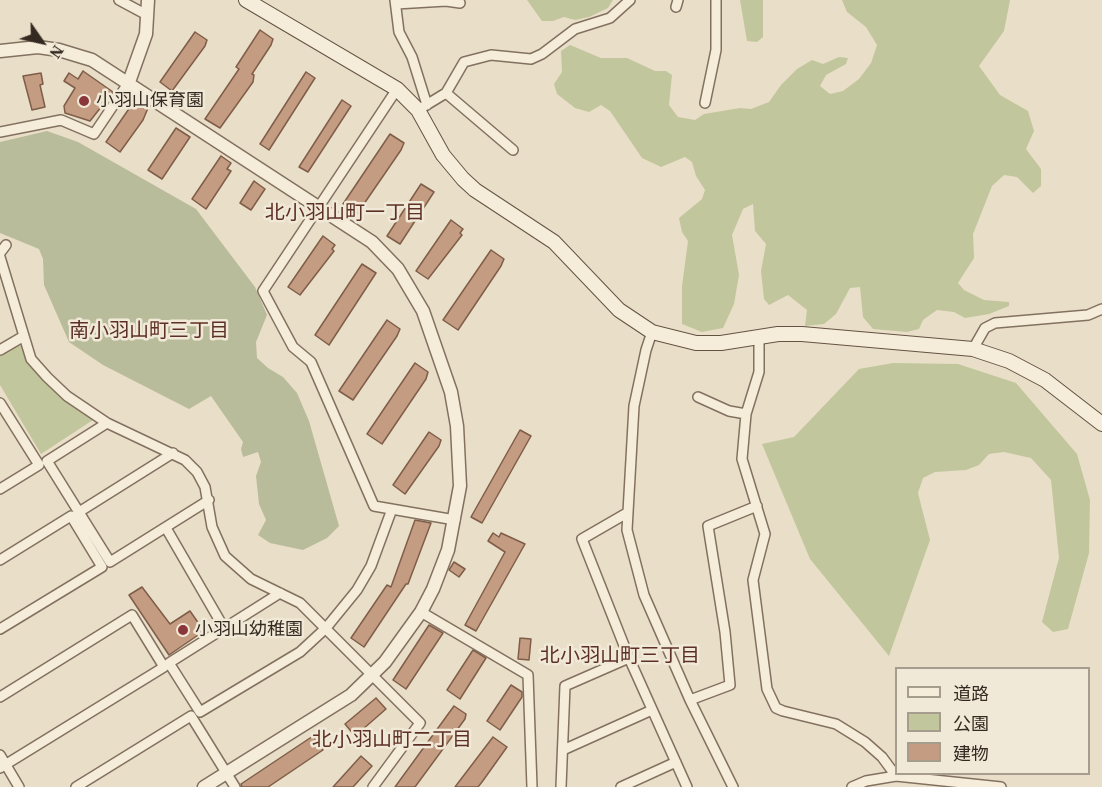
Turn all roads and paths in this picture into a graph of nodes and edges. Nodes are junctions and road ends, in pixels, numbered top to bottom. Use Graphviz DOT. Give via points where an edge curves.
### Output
graph roads {
  1 [pos="119,0"];
  2 [pos="148,0"];
  3 [pos="246,0"];
  4 [pos="630,0"];
  5 [pos="716,0"];
  6 [pos="395,2"];
  7 [pos="460,3"];
  8 [pos="147,15"];
  9 [pos="0,51"];
  10 [pos="129,82"];
  11 [pos="396,89"];
  12 [pos="446,93"];
  13 [pos="705,103"];
  14 [pos="422,108"];
  15 [pos="0,132"];
  16 [pos="513,150"];
  17 [pos="320,206"];
  18 [pos="6,244"];
  19 [pos="0,255"];
  20 [pos="0,293"];
  21 [pos="11,294"];
  22 [pos="1102,309"];
  23 [pos="652,332"];
  24 [pos="24,336"];
  25 [pos="759,336"];
  26 [pos="973,349"];
  27 [pos="0,350"];
  28 [pos="698,398"];
  29 [pos="0,403"];
  30 [pos="746,414"];
  31 [pos="4,418"];
  32 [pos="107,423"];
  33 [pos="1102,424"];
  34 [pos="173,453"];
  35 [pos="0,489"];
  36 [pos="209,501"];
  37 [pos="757,506"];
  38 [pos="392,509"];
  39 [pos="79,512"];
  40 [pos="627,513"];
  41 [pos="455,520"];
  42 [pos="166,528"];
  43 [pos="0,560"];
  44 [pos="280,593"];
  45 [pos="421,612"];
  46 [pos="224,628"];
  47 [pos="326,628"];
  48 [pos="0,629"];
  49 [pos="629,658"];
  50 [pos="372,676"];
  51 [pos="0,697"];
  52 [pos="690,700"];
  53 [pos="652,710"];
  54 [pos="562,750"];
  55 [pos="0,755"];
  56 [pos="676,762"];
  57 [pos="3,766"];
  58 [pos="227,773"];
  59 [pos="895,775"];
  60 [pos="896,776"];
  61 [pos="20,787"];
  62 [pos="76,787"];
  63 [pos="204,787"];
  64 [pos="235,787"];
  65 [pos="373,787"];
  66 [pos="532,787"];
  67 [pos="561,787"];
  68 [pos="621,787"];
  69 [pos="687,787"];
  70 [pos="734,787"];
  71 [pos="852,787"];
  72 [pos="1001,787"];
  1 -- 8 [label="street"];
  2 -- 8 [label="street"];
  3 -- 11 [label="main road"];
  4 -- 12 [label="street" via="610,18 575,29 531,59 491,55 464,62"];
  5 -- 13 [label="street" via="716,50"];
  6 -- 7 [label="street"];
  6 -- 14 [label="street" via="399,32 412,57"];
  8 -- 10 [label="street" via="142,50"];
  9 -- 10 [label="street" via="38,47 78,54"];
  10 -- 15 [label="street" via="94,134 61,120"];
  10 -- 17 [label="street"];
  11 -- 14 [label="main road"];
  11 -- 17 [label="street"];
  12 -- 14 [label="street"];
  12 -- 16 [label="street"];
  14 -- 23 [label="main road" via="443,155 475,190 554,242 619,310"];
  17 -- 38 [label="street" via="263,291 293,347 312,362 374,506"];
  17 -- 41 [label="street" via="385,253 423,311 455,410 460,464"];
  18 -- 19 [label="street"];
  19 -- 21 [label="street"];
  20 -- 21 [label="street"];
  21 -- 24 [label="street"];
  22 -- 26 [label="street" via="1088,315 995,323 985,328"];
  23 -- 25 [label="main road" via="704,344"];
  23 -- 40 [label="street" via="634,406"];
  24 -- 27 [label="street"];
  24 -- 32 [label="street" via="31,359 46,377"];
  25 -- 26 [label="main road" via="802,334"];
  25 -- 30 [label="street" via="759,372"];
  26 -- 33 [label="main road" via="1009,361 1045,380"];
  28 -- 30 [label="street"];
  29 -- 31 [label="street"];
  30 -- 37 [label="street" via="742,459"];
  31 -- 35 [label="street" via="39,465"];
  32 -- 34 [label="street"];
  32 -- 39 [label="street" via="47,460"];
  34 -- 36 [label="street" via="197,472"];
  34 -- 39 [label="street"];
  36 -- 42 [label="street"];
  36 -- 44 [label="street" via="212,527 225,556 251,579"];
  37 -- 52 [label="street" via="708,526 730,685"];
  37 -- 59 [label="street" via="765,534 753,580 771,699 783,711 848,730 882,757"];
  38 -- 41 [label="street"];
  38 -- 47 [label="street" via="366,574"];
  39 -- 42 [label="street" via="110,562"];
  40 -- 49 [label="street" via="582,539"];
  40 -- 52 [label="street" via="632,554 644,595"];
  41 -- 45 [label="street" via="437,579"];
  42 -- 46 [label="street"];
  43 -- 48 [label="street" via="71,516 102,567"];
  44 -- 46 [label="street"];
  44 -- 47 [label="street" via="300,603"];
  45 -- 50 [label="street" via="400,645"];
  45 -- 66 [label="street" via="528,675"];
  46 -- 47 [label="street" via="169,663 200,712 300,652"];
  47 -- 50 [label="street"];
  49 -- 53 [label="street"];
  49 -- 54 [label="street" via="565,686"];
  50 -- 58 [label="street" via="334,707"];
  50 -- 65 [label="street" via="420,723"];
  51 -- 57 [label="street" via="132,615 164,667"];
  52 -- 70 [label="street"];
  53 -- 54 [label="street"];
  53 -- 56 [label="street"];
  54 -- 67 [label="street"];
  55 -- 57 [label="street"];
  56 -- 68 [label="street"];
  56 -- 69 [label="street"];
  57 -- 61 [label="street"];
  58 -- 62 [label="street" via="191,716"];
  58 -- 63 [label="street"];
  58 -- 64 [label="street"];
  60 -- 71 [label="street"];
  60 -- 72 [label="street"];
}
